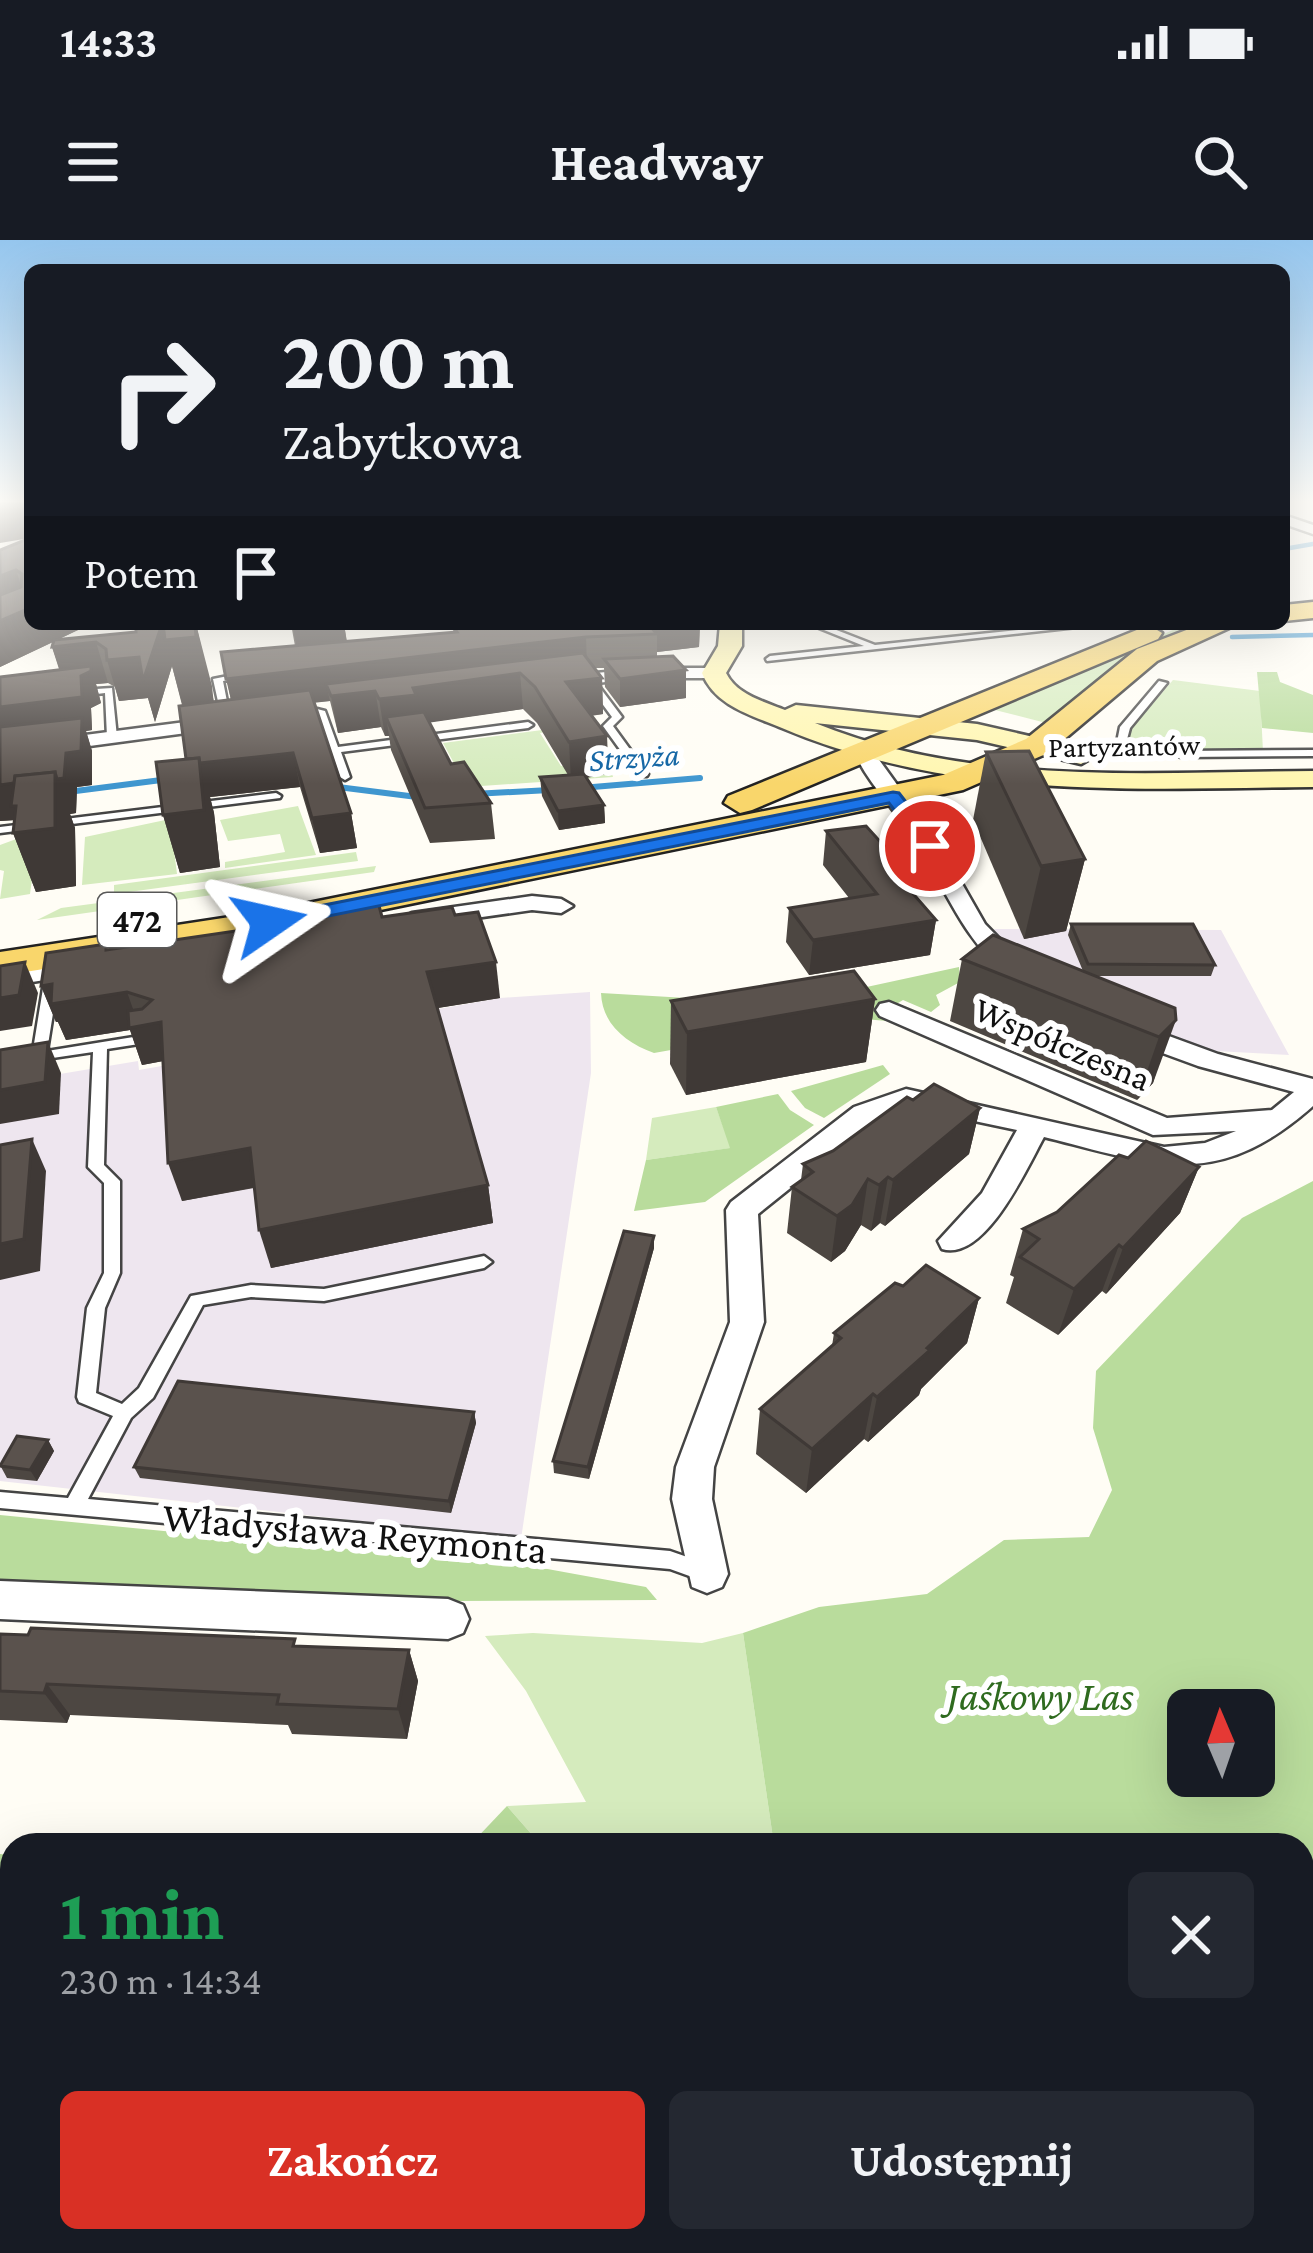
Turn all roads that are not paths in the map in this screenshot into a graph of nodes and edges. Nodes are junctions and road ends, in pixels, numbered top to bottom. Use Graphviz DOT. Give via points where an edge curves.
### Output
graph roads {
  1 [pos="730,630"];
  2 [pos="828,630"];
  3 [pos="1041,630"];
  4 [pos="1158,630"];
  5 [pos="1210,630"];
  6 [pos="872,647"];
  7 [pos="770,659"];
  8 [pos="714,673"];
  9 [pos="259,674"];
  10 [pos="588,678"];
  11 [pos="1162,683"];
  12 [pos="532,685"];
  13 [pos="66,695"];
  14 [pos="752,705"];
  15 [pos="319,711"];
  16 [pos="234,722"];
  17 [pos="528,725"];
  18 [pos="928,727"];
  19 [pos="112,737"];
  20 [pos="1036,746"];
  21 [pos="336,750"];
  22 [pos="0,752"];
  23 [pos="1313,753"];
  24 [pos="866,754"];
  25 [pos="643,774"];
  26 [pos="975,775"];
  27 [pos="1313,775"];
  28 [pos="345,777"];
  29 [pos="277,796"];
  30 [pos="893,797"];
  31 [pos="0,830"];
  32 [pos="561,906"];
  33 [pos="0,941"];
  34 [pos="0,964"];
  35 [pos="52,972"];
  36 [pos="0,980"];
  37 [pos="1043,988"];
  38 [pos="889,1010"];
  39 [pos="1095,1016"];
  40 [pos="152,1038"];
  41 [pos="100,1047"];
  42 [pos="1313,1090"];
  43 [pos="1282,1117"];
  44 [pos="1034,1126"];
  45 [pos="954,1240"];
  46 [pos="484,1262"];
  47 [pos="124,1413"];
  48 [pos="0,1500"];
  49 [pos="74,1508"];
  50 [pos="707,1574"];
  51 [pos="0,1600"];
  52 [pos="448,1619"];
  1 -- 8 [label="street"];
  2 -- 6 [label="lane"];
  3 -- 6 [label="lane"];
  4 -- 18 [label="main road, 472"];
  5 -- 20 [label="main road, 472" via="1147,655"];
  6 -- 7 [label="lane"];
  8 -- 10 [label="street"];
  8 -- 14 [label="street, Partyzantów" via="724,692"];
  9 -- 16 [label="lane" via="218,679"];
  10 -- 12 [label="street"];
  10 -- 25 [label="lane" via="617,717 608,726"];
  11 -- 23 [label="lane" via="1120,745 1182,754"];
  13 -- 19 [label="lane" via="109,690"];
  14 -- 18 [label="street, Partyzantów"];
  14 -- 24 [label="street, Partyzantów"];
  15 -- 21 [label="lane"];
  16 -- 19 [label="street"];
  17 -- 21 [label="lane"];
  18 -- 20 [label="street, Partyzantów"];
  18 -- 24 [label="main road, 472"];
  19 -- 22 [label="street"];
  20 -- 26 [label="main road, 472"];
  20 -- 27 [label="street, Partyzantów" via="1128,763"];
  21 -- 28 [label="lane"];
  24 -- 26 [label="street, Partyzantów"];
  24 -- 30 [label="street"];
  24 -- 33 [label="main road, 472" via="738,804 607,837"];
  26 -- 27 [label="street, Partyzantów"];
  26 -- 30 [label="main road, 472"];
  29 -- 31 [label="lane"];
  30 -- 34 [label="main road, 472" via="292,917"];
  30 -- 37 [label="street" via="930,846 968,924"];
  32 -- 35 [label="street" via="532,903"];
  35 -- 36 [label="street"];
  35 -- 41 [label="lane" via="39,1056"];
  38 -- 43 [label="street, Współczesna" via="1164,1128"];
  39 -- 42 [label="street"];
  40 -- 41 [label="lane"];
  41 -- 47 [label="lane" via="97,1167 112,1181 112,1273 96,1308 86,1397"];
  42 -- 43 [label="street, Współczesna"];
  43 -- 44 [label="street, Współczesna" via="1228,1150 1196,1158"];
  44 -- 45 [label="street" via="994,1199"];
  44 -- 50 [label="street, Współczesna" via="906,1098 864,1114 742,1210 747,1322 695,1467 692,1499"];
  46 -- 47 [label="lane" via="324,1295 251,1291 197,1300 146,1393"];
  47 -- 49 [label="lane"];
  48 -- 49 [label="lane, Władysława Reymonta"];
  49 -- 50 [label="lane, Władysława Reymonta" via="670,1560"];
  51 -- 52 [label="street, Władysława Reymonta"];
}
